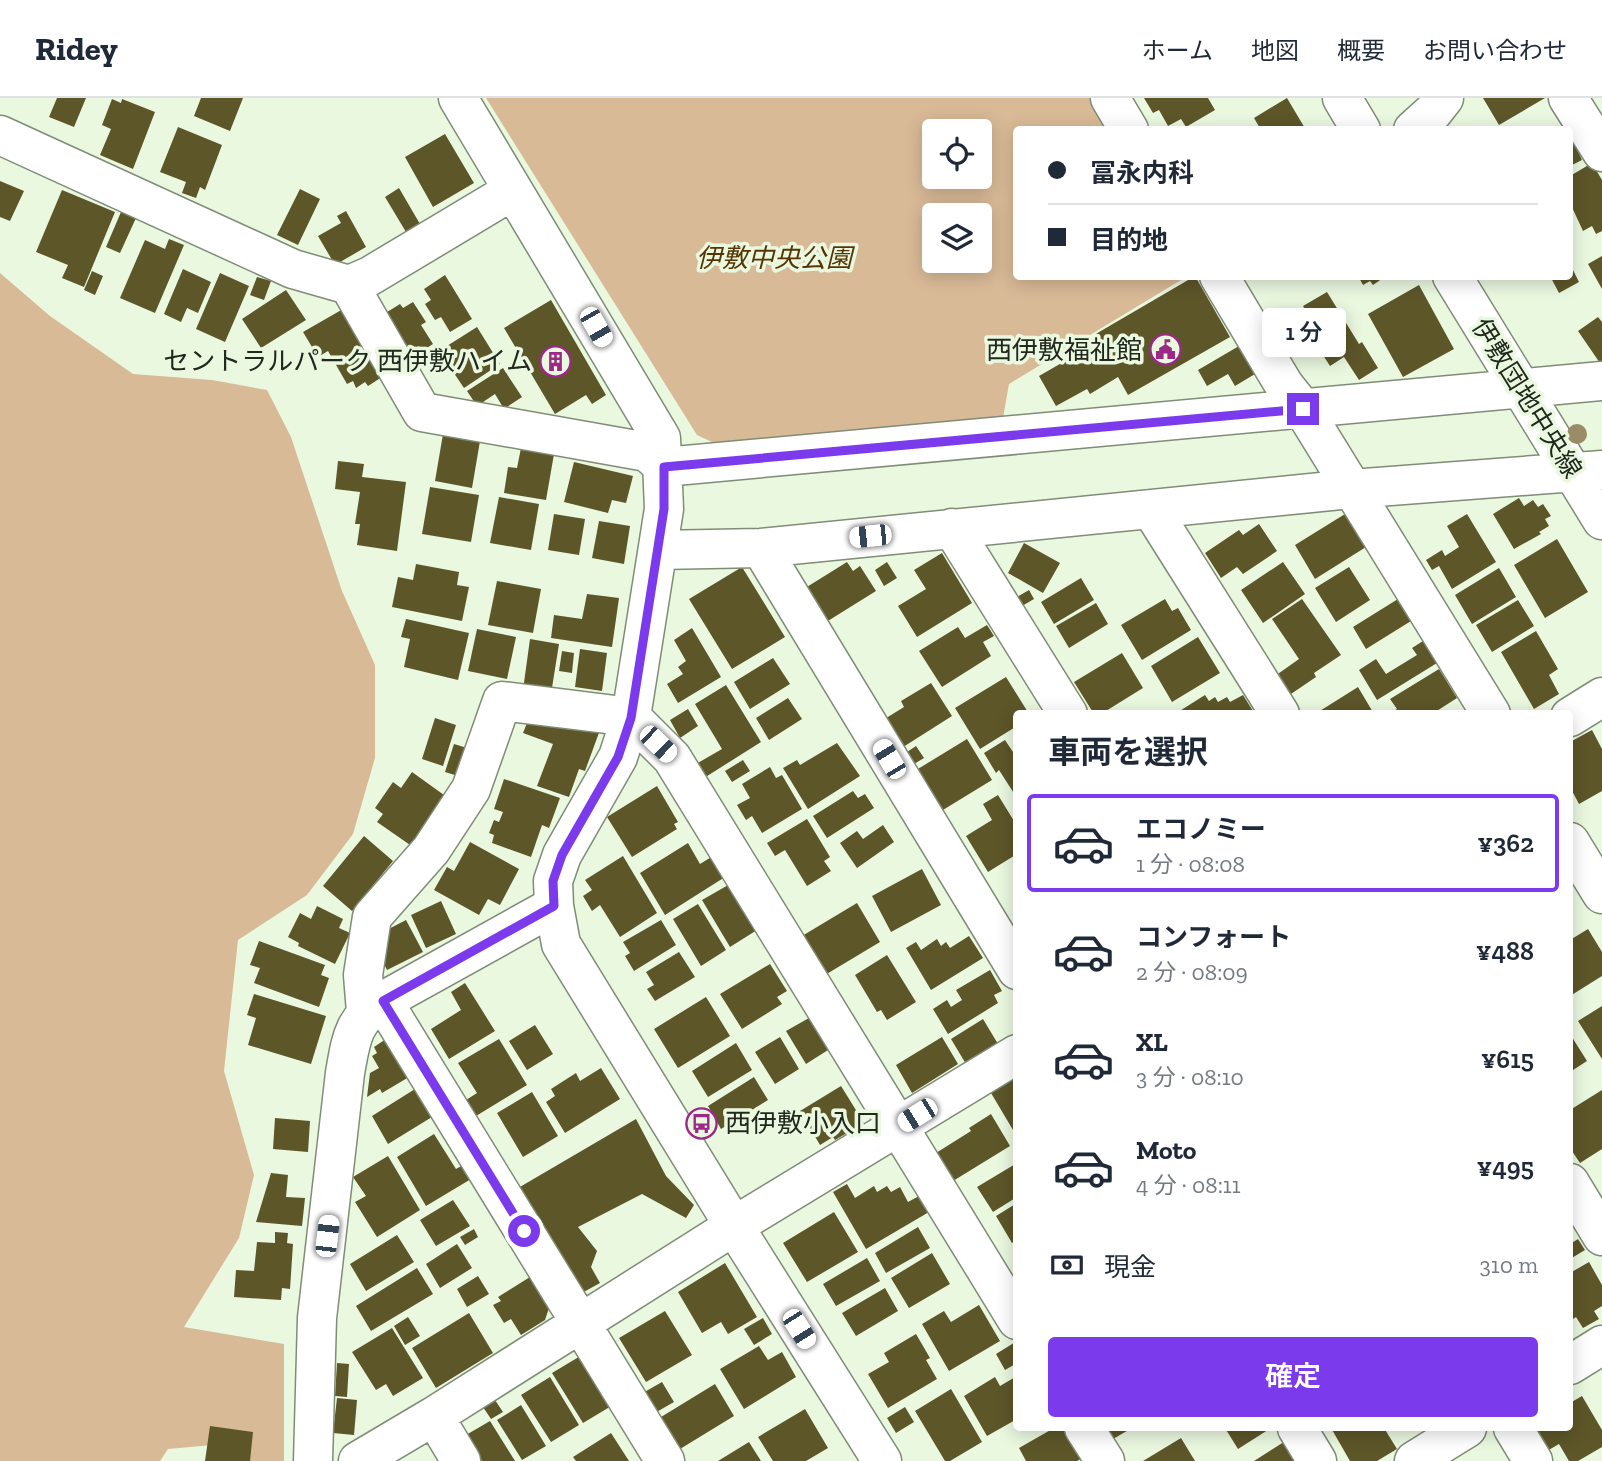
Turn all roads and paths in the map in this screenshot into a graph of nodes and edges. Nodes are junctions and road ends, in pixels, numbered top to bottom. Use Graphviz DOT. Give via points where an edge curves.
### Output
graph roads {
  1 [pos="458,98"];
  2 [pos="1110,98"];
  3 [pos="1342,98"];
  4 [pos="1444,98"];
  5 [pos="1568,98"];
  6 [pos="1127,126"];
  7 [pos="1359,126"];
  8 [pos="1417,126"];
  9 [pos="0,135"];
  10 [pos="1602,152"];
  11 [pos="512,191"];
  12 [pos="1221,280"];
  13 [pos="1454,280"];
  14 [pos="349,285"];
  15 [pos="1602,381"];
  16 [pos="1521,389"];
  17 [pos="1303,409"];
  18 [pos="664,467"];
  19 [pos="1588,472"];
  20 [pos="1352,489"];
  21 [pos="1152,509"];
  22 [pos="1602,520"];
  23 [pos="952,527"];
  24 [pos="761,548"];
  25 [pos="658,550"];
  26 [pos="1602,697"];
  27 [pos="1066,710"];
  28 [pos="1278,710"];
  29 [pos="1489,710"];
  30 [pos="1573,715"];
  31 [pos="631,718"];
  32 [pos="1573,847"];
  33 [pos="1602,894"];
  34 [pos="554,906"];
  35 [pos="1013,963"];
  36 [pos="374,1006"];
  37 [pos="1013,1056"];
  38 [pos="897,1127"];
  39 [pos="1573,1188"];
  40 [pos="734,1227"];
  41 [pos="1602,1236"];
  42 [pos="1013,1314"];
  43 [pos="581,1324"];
  44 [pos="1602,1345"];
  45 [pos="1573,1363"];
  46 [pos="434,1416"];
  47 [pos="1086,1431"];
  48 [pos="1299,1431"];
  49 [pos="1462,1431"];
  50 [pos="1515,1431"];
  51 [pos="313,1461"];
  52 [pos="358,1461"];
  53 [pos="461,1461"];
  54 [pos="665,1461"];
  55 [pos="882,1461"];
  56 [pos="1105,1461"];
  57 [pos="1317,1461"];
  58 [pos="1414,1461"];
  59 [pos="1533,1461"];
  1 -- 11 [label="street"];
  2 -- 6 [label="street"];
  3 -- 7 [label="street"];
  4 -- 8 [label="street"];
  5 -- 10 [label="street"];
  9 -- 14 [label="street" via="293,269"];
  11 -- 14 [label="street"];
  11 -- 18 [label="street" via="661,438"];
  12 -- 17 [label="street" via="1284,386"];
  13 -- 16 [label="street, 伊敷団地中央線"];
  14 -- 18 [label="street" via="422,412 648,452"];
  15 -- 16 [label="street"];
  16 -- 17 [label="street"];
  16 -- 19 [label="street, 伊敷団地中央線"];
  17 -- 18 [label="street"];
  17 -- 20 [label="street"];
  18 -- 25 [label="street"];
  19 -- 20 [label="street"];
  19 -- 22 [label="street, 伊敷団地中央線"];
  20 -- 21 [label="street"];
  20 -- 29 [label="street"];
  21 -- 23 [label="street"];
  21 -- 28 [label="street"];
  23 -- 24 [label="street"];
  23 -- 27 [label="street"];
  24 -- 25 [label="street"];
  24 -- 35 [label="street"];
  25 -- 31 [label="street"];
  26 -- 30 [label="street"];
  31 -- 34 [label="street" via="618,757 562,855 553,881"];
  31 -- 36 [label="street" via="502,701 471,789 431,850 372,917 363,975"];
  31 -- 38 [label="street" via="672,758"];
  32 -- 33 [label="street"];
  34 -- 36 [label="street"];
  34 -- 40 [label="street" via="561,944"];
  36 -- 43 [label="street"];
  36 -- 51 [label="street" via="352,1034 345,1073 317,1318"];
  37 -- 38 [label="street"];
  38 -- 40 [label="street"];
  38 -- 42 [label="street"];
  39 -- 41 [label="street"];
  40 -- 43 [label="street"];
  40 -- 55 [label="street"];
  43 -- 46 [label="street"];
  43 -- 54 [label="street"];
  44 -- 45 [label="street"];
  46 -- 52 [label="street"];
  46 -- 53 [label="street"];
  47 -- 56 [label="street"];
  48 -- 57 [label="street"];
  49 -- 58 [label="street"];
  50 -- 59 [label="street"];
}
